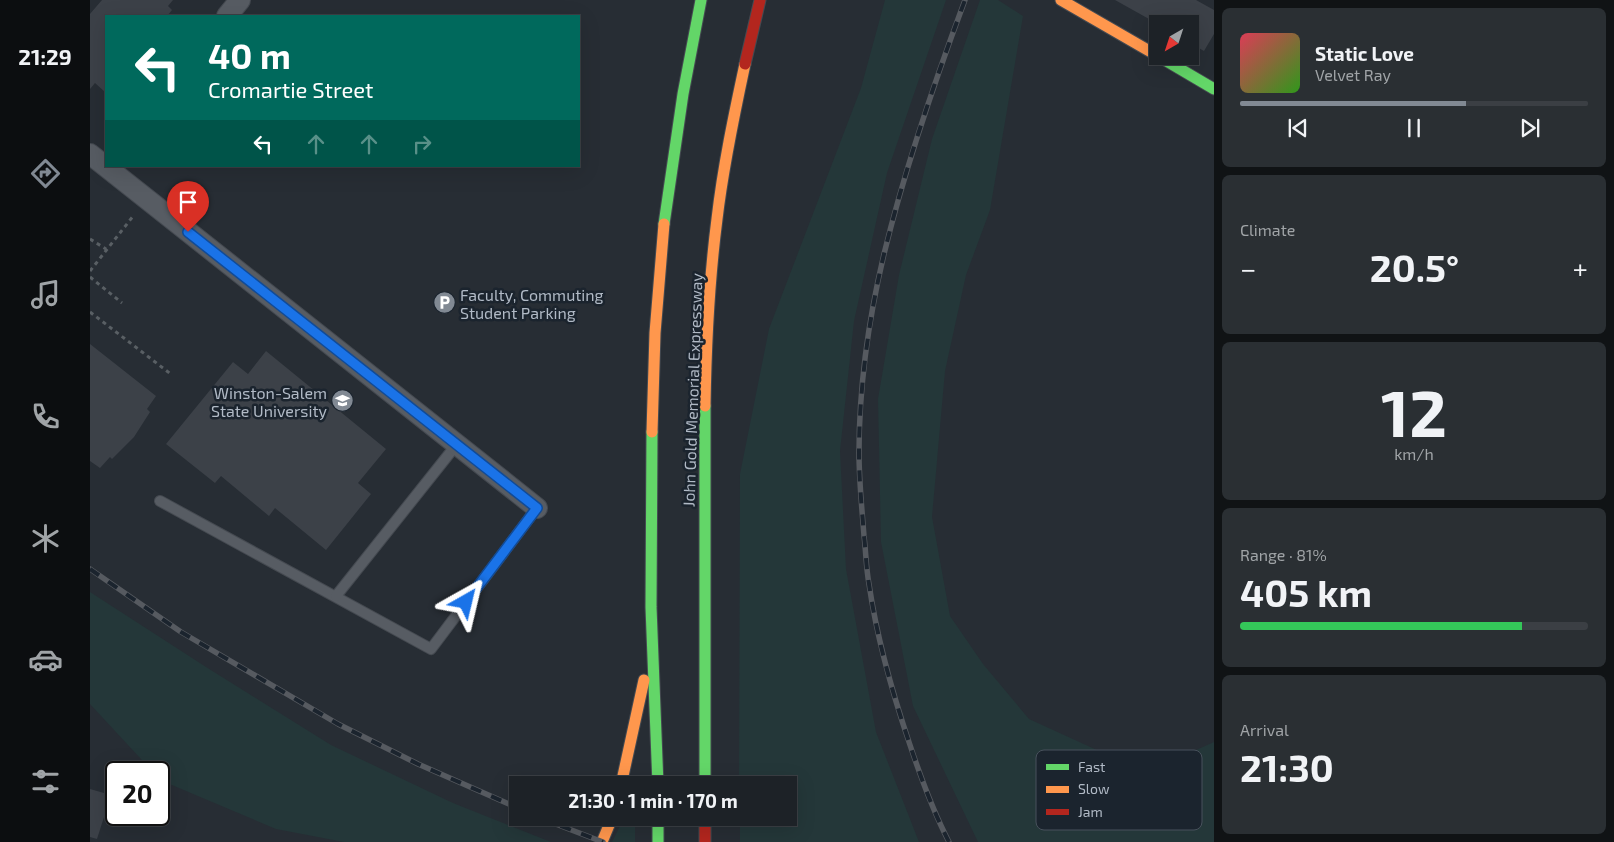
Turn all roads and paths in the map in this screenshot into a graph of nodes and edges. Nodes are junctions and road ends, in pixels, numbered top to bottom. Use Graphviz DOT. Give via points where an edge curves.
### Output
graph roads {
  1 [pos="240,0"];
  2 [pos="701,0"];
  3 [pos="760,0"];
  4 [pos="1061,0"];
  5 [pos="228,15"];
  6 [pos="1149,51"];
  7 [pos="1173,65"];
  8 [pos="1214,89"];
  9 [pos="90,154"];
  10 [pos="105,166"];
  11 [pos="106,167"];
  12 [pos="134,214"];
  13 [pos="90,239"];
  14 [pos="107,249"];
  15 [pos="90,271"];
  16 [pos="90,277"];
  17 [pos="122,303"];
  18 [pos="90,312"];
  19 [pos="172,375"];
  20 [pos="457,444"];
  21 [pos="160,501"];
  22 [pos="537,508"];
  23 [pos="336,596"];
  24 [pos="652,639"];
  25 [pos="623,776"];
  26 [pos="658,776"];
  27 [pos="705,776"];
  28 [pos="609,826"];
  29 [pos="658,826"];
  30 [pos="705,826"];
  31 [pos="602,842"];
  32 [pos="658,842"];
  33 [pos="705,842"];
  1 -- 5 [label="street"];
  2 -- 24 [label="main road" via="677,128 657,296 652,380"];
  3 -- 27 [label="main road, John Gold Memorial Expressway" via="729,137 710,300 704,463"];
  4 -- 6 [label="main road"];
  7 -- 8 [label="main road"];
  9 -- 10 [label="street"];
  11 -- 20 [label="street"];
  12 -- 14 [label="path"];
  13 -- 14 [label="path"];
  14 -- 15 [label="path"];
  16 -- 17 [label="path"];
  18 -- 19 [label="path"];
  20 -- 22 [label="street"];
  20 -- 23 [label="lane"];
  21 -- 23 [label="lane"];
  22 -- 23 [label="lane" via="431,649"];
  24 -- 25 [label="main road"];
  24 -- 26 [label="main road"];
  28 -- 31 [label="main road"];
  29 -- 32 [label="main road"];
  30 -- 33 [label="main road"];
}
